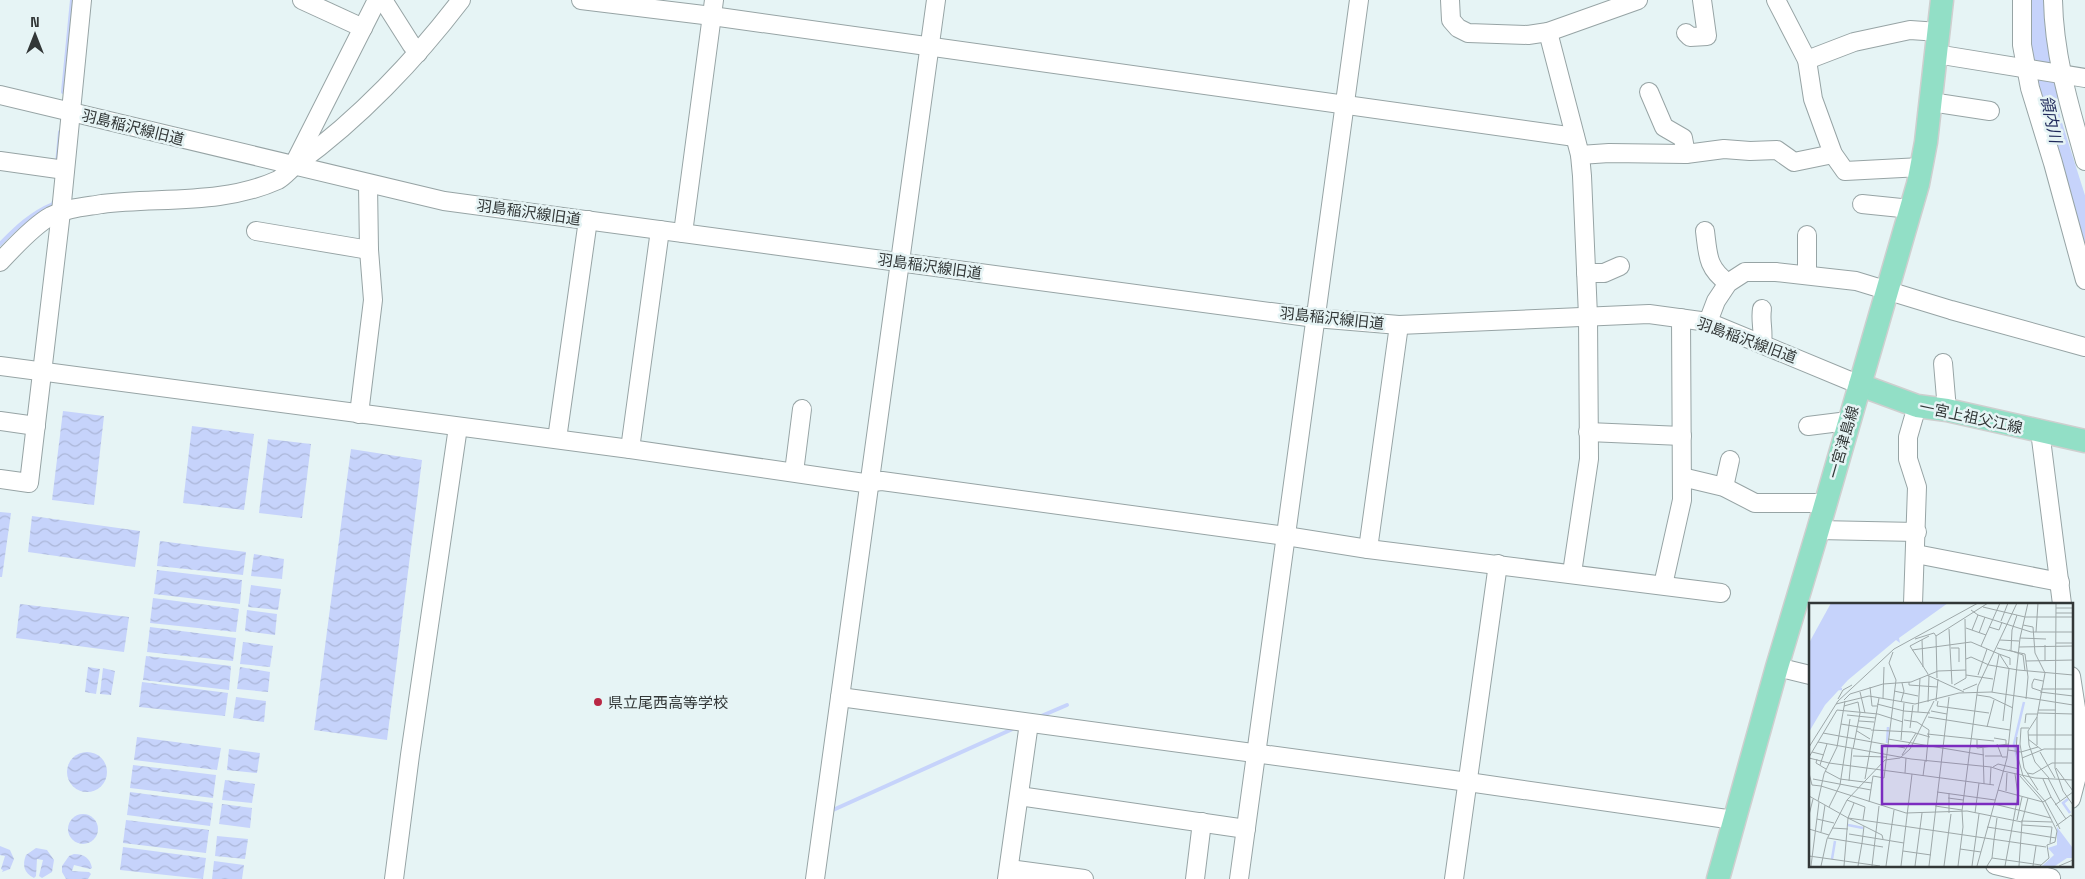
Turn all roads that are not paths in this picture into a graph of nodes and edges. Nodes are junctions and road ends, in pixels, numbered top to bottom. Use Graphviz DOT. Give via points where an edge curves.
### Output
graph roads {
  1 [pos="82,0"];
  2 [pos="302,0"];
  3 [pos="378,0"];
  4 [pos="383,0"];
  5 [pos="461,0"];
  6 [pos="580,0"];
  7 [pos="936,0"];
  8 [pos="1359,0"];
  9 [pos="1450,0"];
  10 [pos="1462,0"];
  11 [pos="1638,0"];
  12 [pos="1702,0"];
  13 [pos="1776,0"];
  14 [pos="1942,0"];
  15 [pos="2022,0"];
  16 [pos="2053,0"];
  17 [pos="320,4"];
  18 [pos="1596,7"];
  19 [pos="713,8"];
  20 [pos="362,28"];
  21 [pos="1458,28"];
  22 [pos="1548,32"];
  23 [pos="1686,32"];
  24 [pos="1937,43"];
  25 [pos="929,47"];
  26 [pos="418,52"];
  27 [pos="1807,60"];
  28 [pos="2026,68"];
  29 [pos="2059,74"];
  30 [pos="2085,78"];
  31 [pos="1649,92"];
  32 [pos="0,95"];
  33 [pos="1931,102"];
  34 [pos="1344,104"];
  35 [pos="1990,111"];
  36 [pos="71,112"];
  37 [pos="1575,137"];
  38 [pos="1686,154"];
  39 [pos="1833,154"];
  40 [pos="1580,155"];
  41 [pos="2085,161"];
  42 [pos="0,162"];
  43 [pos="293,166"];
  44 [pos="1921,168"];
  45 [pos="65,170"];
  46 [pos="368,184"];
  47 [pos="1862,204"];
  48 [pos="1911,208"];
  49 [pos="61,212"];
  50 [pos="588,220"];
  51 [pos="660,230"];
  52 [pos="256,231"];
  53 [pos="1705,231"];
  54 [pos="683,233"];
  55 [pos="1807,234"];
  56 [pos="369,250"];
  57 [pos="0,262"];
  58 [pos="900,262"];
  59 [pos="1620,266"];
  60 [pos="1586,273"];
  61 [pos="1807,275"];
  62 [pos="2085,280"];
  63 [pos="1728,283"];
  64 [pos="1888,290"];
  65 [pos="1588,316"];
  66 [pos="1757,316"];
  67 [pos="1315,318"];
  68 [pos="1681,318"];
  69 [pos="1708,322"];
  70 [pos="1399,326"];
  71 [pos="1762,343"];
  72 [pos="2085,346"];
  73 [pos="1943,363"];
  74 [pos="0,366"];
  75 [pos="42,372"];
  76 [pos="1860,385"];
  77 [pos="1916,406"];
  78 [pos="802,409"];
  79 [pos="1946,410"];
  80 [pos="359,414"];
  81 [pos="0,421"];
  82 [pos="1848,421"];
  83 [pos="36,426"];
  84 [pos="1808,426"];
  85 [pos="458,427"];
  86 [pos="2040,431"];
  87 [pos="1588,432"];
  88 [pos="1682,436"];
  89 [pos="557,440"];
  90 [pos="2085,441"];
  91 [pos="630,449"];
  92 [pos="1730,460"];
  93 [pos="794,472"];
  94 [pos="1682,477"];
  95 [pos="0,479"];
  96 [pos="870,484"];
  97 [pos="1724,487"];
  98 [pos="1825,503"];
  99 [pos="1818,530"];
  100 [pos="1917,532"];
  101 [pos="1286,536"];
  102 [pos="1368,549"];
  103 [pos="1916,554"];
  104 [pos="1498,564"];
  105 [pos="1572,574"];
  106 [pos="2060,582"];
  107 [pos="1662,585"];
  108 [pos="1721,593"];
  109 [pos="1913,603"];
  110 [pos="2062,603"];
  111 [pos="1777,667"];
  112 [pos="2085,671"];
  113 [pos="1809,675"];
  114 [pos="2072,677"];
  115 [pos="2072,685"];
  116 [pos="840,697"];
  117 [pos="1029,723"];
  118 [pos="2080,752"];
  119 [pos="1256,754"];
  120 [pos="1468,782"];
  121 [pos="2072,795"];
  122 [pos="1019,796"];
  123 [pos="1734,820"];
  124 [pos="1202,822"];
  125 [pos="1246,829"];
  126 [pos="1999,866"];
  127 [pos="2055,866"];
  128 [pos="1008,874"];
  129 [pos="394,879"];
  130 [pos="815,879"];
  131 [pos="1084,879"];
  132 [pos="1194,879"];
  133 [pos="1239,879"];
  134 [pos="1454,879"];
  135 [pos="1718,879"];
  136 [pos="2051,879"];
  1 -- 36 [label="street"];
  2 -- 17 [label="street"];
  3 -- 20 [label="street"];
  4 -- 26 [label="street"];
  5 -- 26 [label="street" via="433,38"];
  6 -- 19 [label="street"];
  7 -- 25 [label="street"];
  8 -- 34 [label="street"];
  9 -- 21 [label="street" via="1451,20"];
  10 -- 21 [label="street"];
  11 -- 18 [label="street"];
  12 -- 23 [label="street" via="1707,36 1690,37"];
  13 -- 27 [label="street"];
  14 -- 24 [label="main road, 一宮津島線"];
  15 -- 28 [label="street" via="2022,45"];
  16 -- 29 [label="street"];
  17 -- 20 [label="street"];
  18 -- 22 [label="street"];
  19 -- 25 [label="street"];
  19 -- 54 [label="street"];
  20 -- 43 [label="street"];
  21 -- 22 [label="street" via="1468,32 1528,35"];
  22 -- 37 [label="street"];
  24 -- 27 [label="street" via="1910,30 1854,42"];
  24 -- 28 [label="street"];
  24 -- 33 [label="main road, 一宮津島線"];
  25 -- 34 [label="street"];
  25 -- 58 [label="street"];
  26 -- 43 [label="street" via="322,146"];
  27 -- 39 [label="street" via="1813,99"];
  28 -- 29 [label="street"];
  28 -- 62 [label="street"];
  29 -- 30 [label="street"];
  29 -- 41 [label="street"];
  31 -- 38 [label="street" via="1664,127 1683,138"];
  32 -- 36 [label="street, 羽島稲沢線旧道"];
  33 -- 35 [label="street"];
  33 -- 44 [label="main road, 一宮津島線"];
  34 -- 37 [label="street"];
  34 -- 67 [label="street"];
  36 -- 43 [label="street, 羽島稲沢線旧道"];
  36 -- 45 [label="street"];
  37 -- 40 [label="street"];
  38 -- 39 [label="street" via="1724,149 1777,150 1794,162"];
  38 -- 40 [label="street"];
  39 -- 44 [label="street" via="1845,171"];
  40 -- 60 [label="street"];
  42 -- 45 [label="street"];
  43 -- 46 [label="street, 羽島稲沢線旧道"];
  43 -- 49 [label="street" via="280,179 208,198 127,201"];
  44 -- 48 [label="main road, 一宮津島線"];
  45 -- 49 [label="street"];
  46 -- 50 [label="street, 羽島稲沢線旧道" via="444,201"];
  46 -- 56 [label="street"];
  47 -- 48 [label="street"];
  48 -- 64 [label="main road, 一宮津島線"];
  49 -- 57 [label="street" via="49,217"];
  49 -- 75 [label="street"];
  50 -- 51 [label="street, 羽島稲沢線旧道"];
  50 -- 89 [label="street"];
  51 -- 54 [label="street, 羽島稲沢線旧道"];
  51 -- 91 [label="street"];
  52 -- 56 [label="street"];
  53 -- 63 [label="street" via="1709,261 1717,275"];
  54 -- 58 [label="street, 羽島稲沢線旧道"];
  55 -- 61 [label="street"];
  56 -- 80 [label="street" via="373,300"];
  58 -- 67 [label="street, 羽島稲沢線旧道"];
  58 -- 96 [label="street"];
  59 -- 60 [label="street" via="1604,273"];
  60 -- 65 [label="street"];
  61 -- 63 [label="street" via="1745,272"];
  61 -- 64 [label="street" via="1856,281"];
  63 -- 69 [label="street"];
  64 -- 72 [label="street"];
  64 -- 76 [label="main road, 一宮津島線"];
  65 -- 68 [label="street, 羽島稲沢線旧道" via="1650,314"];
  65 -- 70 [label="street, 羽島稲沢線旧道"];
  65 -- 87 [label="street"];
  66 -- 71 [label="street" via="1764,332"];
  67 -- 70 [label="street, 羽島稲沢線旧道"];
  67 -- 101 [label="street"];
  68 -- 69 [label="street, 羽島稲沢線旧道"];
  68 -- 88 [label="street"];
  69 -- 71 [label="street, 羽島稲沢線旧道"];
  70 -- 102 [label="street"];
  71 -- 76 [label="street, 羽島稲沢線旧道"];
  73 -- 79 [label="street"];
  74 -- 75 [label="street"];
  75 -- 80 [label="street"];
  75 -- 83 [label="street"];
  76 -- 77 [label="main road, 一宮上祖父江線"];
  76 -- 82 [label="main road, 一宮津島線"];
  77 -- 79 [label="main road, 一宮上祖父江線"];
  77 -- 100 [label="street" via="1908,437 1908,459 1917,487"];
  78 -- 93 [label="street"];
  79 -- 86 [label="main road, 一宮上祖父江線"];
  80 -- 85 [label="street"];
  81 -- 83 [label="street"];
  82 -- 84 [label="street"];
  82 -- 98 [label="main road, 一宮津島線"];
  83 -- 95 [label="street" via="29,483"];
  85 -- 89 [label="street"];
  85 -- 129 [label="street"];
  86 -- 90 [label="main road, 一宮上祖父江線"];
  86 -- 106 [label="street"];
  87 -- 88 [label="street"];
  87 -- 105 [label="street" via="1589,458"];
  88 -- 94 [label="street"];
  89 -- 91 [label="street"];
  91 -- 93 [label="street"];
  92 -- 97 [label="street"];
  93 -- 96 [label="street"];
  94 -- 97 [label="street"];
  94 -- 107 [label="street" via="1682,500"];
  96 -- 101 [label="street" via="882,481"];
  96 -- 116 [label="street"];
  97 -- 98 [label="street" via="1755,503"];
  98 -- 99 [label="main road, 一宮津島線"];
  99 -- 100 [label="street"];
  99 -- 111 [label="main road, 一宮津島線"];
  100 -- 103 [label="street"];
  101 -- 102 [label="street"];
  101 -- 119 [label="street"];
  102 -- 104 [label="street"];
  103 -- 106 [label="street"];
  103 -- 109 [label="street"];
  104 -- 105 [label="street"];
  104 -- 120 [label="street"];
  105 -- 107 [label="street"];
  106 -- 110 [label="street"];
  107 -- 108 [label="street"];
  111 -- 113 [label="street"];
  111 -- 123 [label="main road, 一宮津島線"];
  112 -- 114 [label="street"];
  115 -- 118 [label="street"];
  116 -- 117 [label="street"];
  116 -- 130 [label="street"];
  117 -- 119 [label="street"];
  117 -- 122 [label="street"];
  118 -- 121 [label="street"];
  119 -- 120 [label="street"];
  119 -- 125 [label="street"];
  120 -- 123 [label="street"];
  120 -- 134 [label="street"];
  122 -- 124 [label="street"];
  122 -- 128 [label="street"];
  123 -- 135 [label="main road, 一宮津島線"];
  124 -- 125 [label="street"];
  124 -- 132 [label="street"];
  125 -- 133 [label="street"];
  126 -- 136 [label="street"];
  127 -- 136 [label="street"];
  128 -- 131 [label="street"];
}
